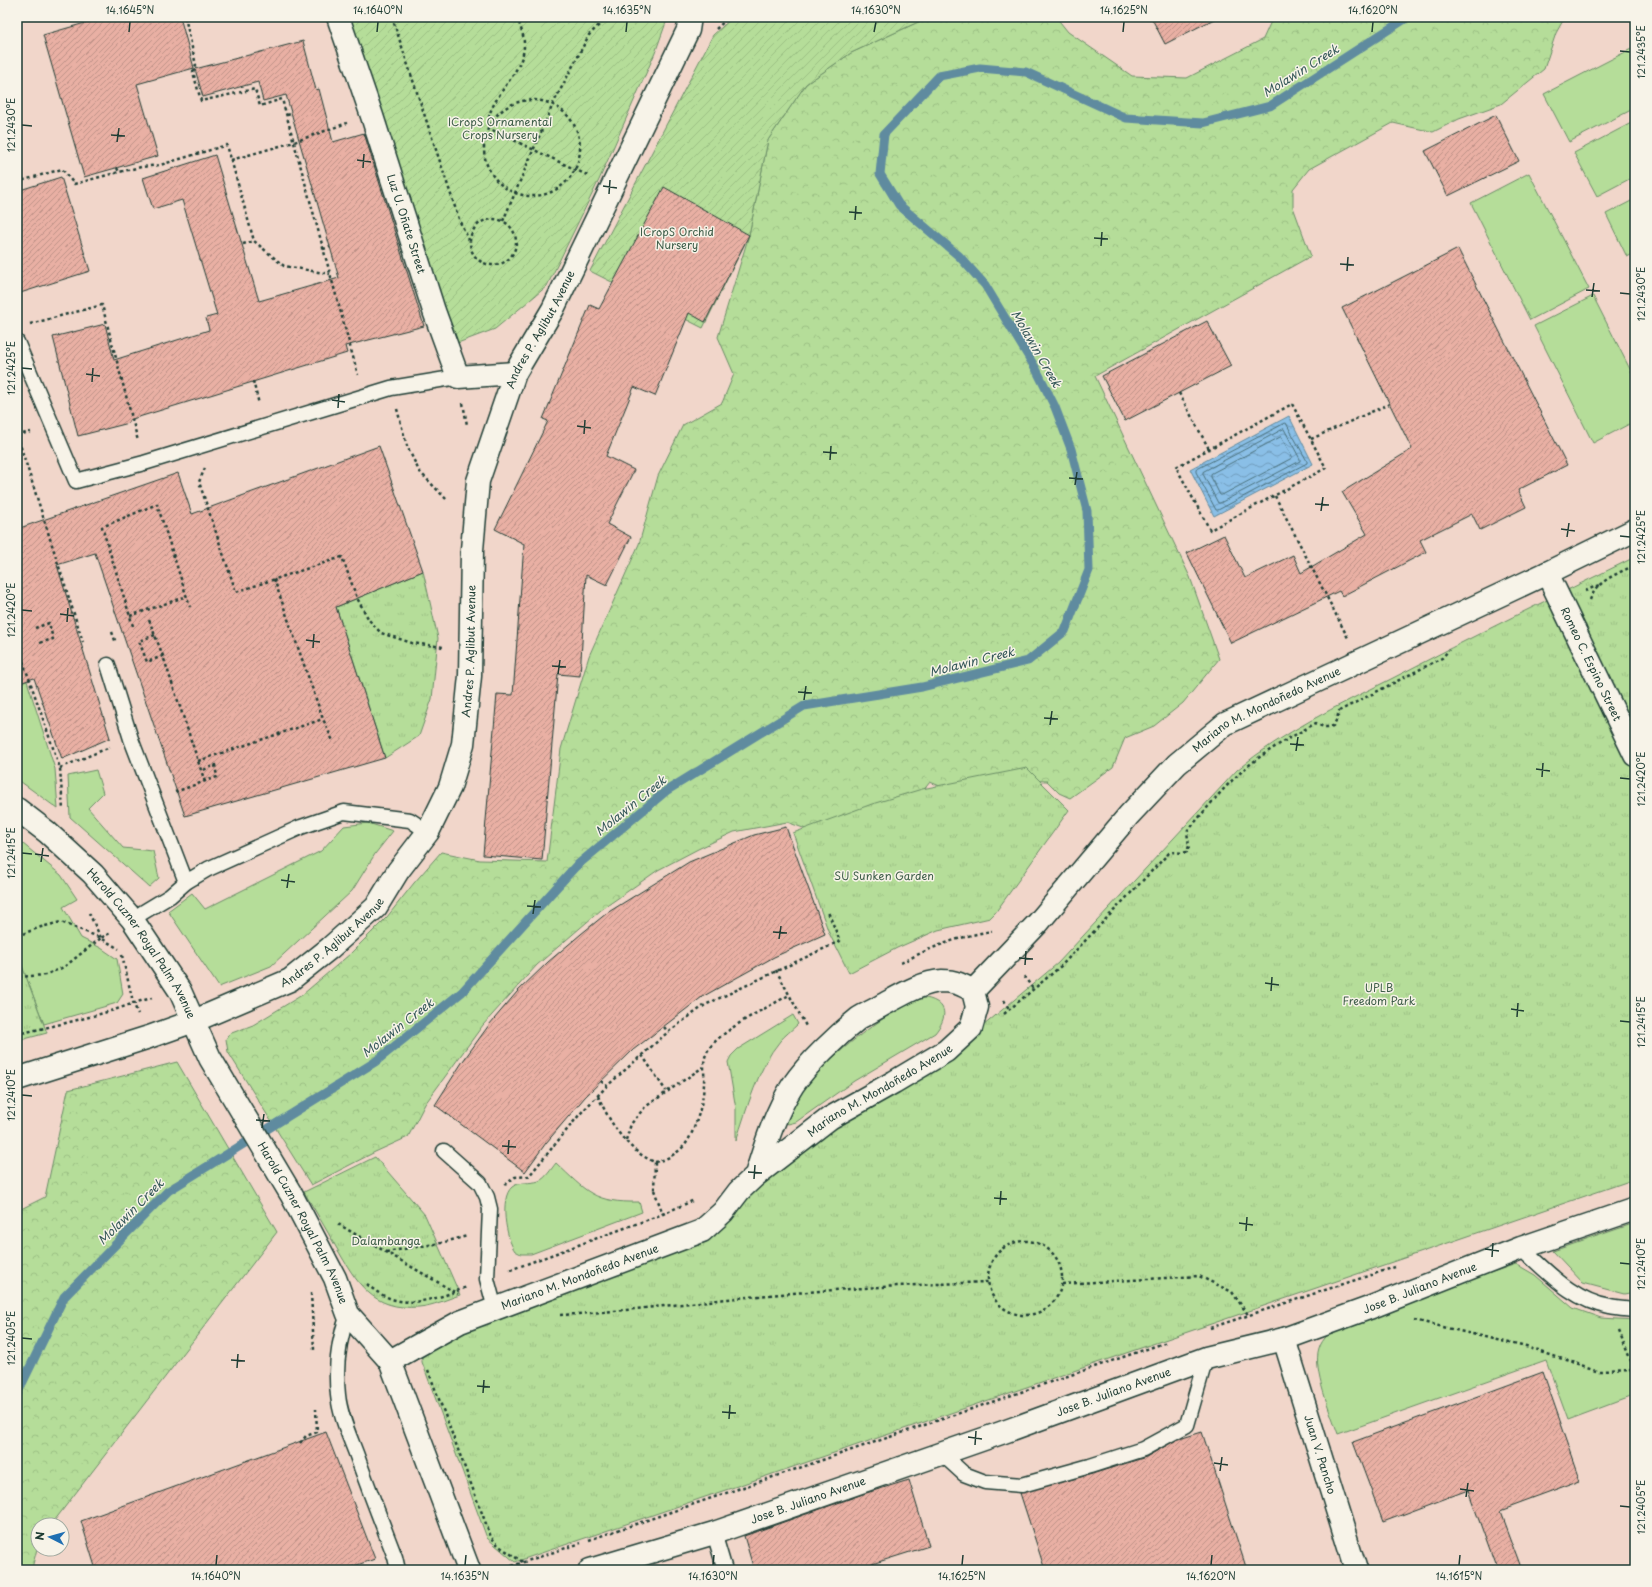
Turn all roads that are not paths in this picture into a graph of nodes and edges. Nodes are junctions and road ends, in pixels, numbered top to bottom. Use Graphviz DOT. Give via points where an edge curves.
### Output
graph roads {
  1 [pos="338,17"];
  2 [pos="690,17"];
  3 [pos="17,342"];
  4 [pos="515,373"];
  5 [pos="458,377"];
  6 [pos="1635,530"];
  7 [pos="1548,573"];
  8 [pos="108,665"];
  9 [pos="1635,755"];
  10 [pos="17,809"];
  11 [pos="428,832"];
  12 [pos="186,882"];
  13 [pos="132,919"];
  14 [pos="973,991"];
  15 [pos="194,1021"];
  16 [pos="17,1079"];
  17 [pos="444,1151"];
  18 [pos="756,1175"];
  19 [pos="1635,1210"];
  20 [pos="1521,1248"];
  21 [pos="1635,1310"];
  22 [pos="492,1311"];
  23 [pos="348,1314"];
  24 [pos="1284,1339"];
  25 [pos="1206,1358"];
  26 [pos="390,1361"];
  27 [pos="941,1453"];
  28 [pos="714,1533"];
  29 [pos="622,1565"];
  30 [pos="398,1570"];
  31 [pos="469,1570"];
  32 [pos="590,1570"];
  33 [pos="725,1570"];
  34 [pos="1356,1570"];
  1 -- 5 [label="street, Luz U. Oñate Street"];
  2 -- 4 [label="street, Andres P. Aglibut Avenue" via="688,30 553,308"];
  3 -- 5 [label="lane" via="76,481 391,388"];
  4 -- 5 [label="street"];
  4 -- 11 [label="street, Andres P. Aglibut Avenue" via="478,481 472,550 470,676 463,744 450,787"];
  6 -- 7 [label="street, Mariano M. Mondoñedo Avenue"];
  7 -- 9 [label="street, Romeo C. Espino Street"];
  7 -- 14 [label="street, Mariano M. Mondoñedo Avenue" via="1225,724 1177,764 1129,815 1038,923"];
  8 -- 12 [label="lane" via="130,739"];
  10 -- 13 [label="street, Harold Cuzner Royal Palm Avenue" via="47,832 93,874"];
  11 -- 12 [label="lane" via="410,820 344,812 301,827 208,868"];
  11 -- 15 [label="street, Andres P. Aglibut Avenue" via="398,871 376,906 330,948 290,980"];
  12 -- 13 [label="lane" via="170,896"];
  13 -- 15 [label="street, Harold Cuzner Royal Palm Avenue" via="180,991"];
  14 -- 18 [label="street, Mariano M. Mondoñedo Avenue" via="977,1007 971,1028 946,1051 830,1118"];
  14 -- 18 [label="street" via="959,982 941,981 913,989 860,1018 816,1058 793,1085 779,1108 767,1137"];
  15 -- 16 [label="street, Andres P. Aglibut Avenue"];
  15 -- 23 [label="street, Harold Cuzner Royal Palm Avenue" via="210,1058 291,1194 335,1278"];
  17 -- 22 [label="lane" via="480,1183 490,1209 487,1279"];
  18 -- 22 [label="street, Mariano M. Mondoñedo Avenue" via="702,1231"];
  19 -- 20 [label="street, Jose B. Juliano Avenue"];
  20 -- 21 [label="lane" via="1567,1289 1582,1298 1610,1307"];
  20 -- 24 [label="street, Jose B. Juliano Avenue"];
  22 -- 26 [label="street, Mariano M. Mondoñedo Avenue" via="460,1322"];
  23 -- 26 [label="street, Harold Cuzner Royal Palm Avenue"];
  23 -- 30 [label="lane" via="342,1331 337,1369 338,1395 343,1419"];
  24 -- 25 [label="street, Jose B. Juliano Avenue"];
  24 -- 34 [label="street, Juan V. Pancho"];
  25 -- 27 [label="street, Jose B. Juliano Avenue"];
  25 -- 27 [label="lane" via="1187,1426 1143,1448 1022,1485 978,1480 964,1474"];
  26 -- 31 [label="street, Harold Cuzner Royal Palm Avenue"];
  27 -- 28 [label="street, Jose B. Juliano Avenue"];
  28 -- 29 [label="street, Jose B. Juliano Avenue"];
  28 -- 33 [label="lane"];
  29 -- 32 [label="street, Jose B. Juliano Avenue"];
}
